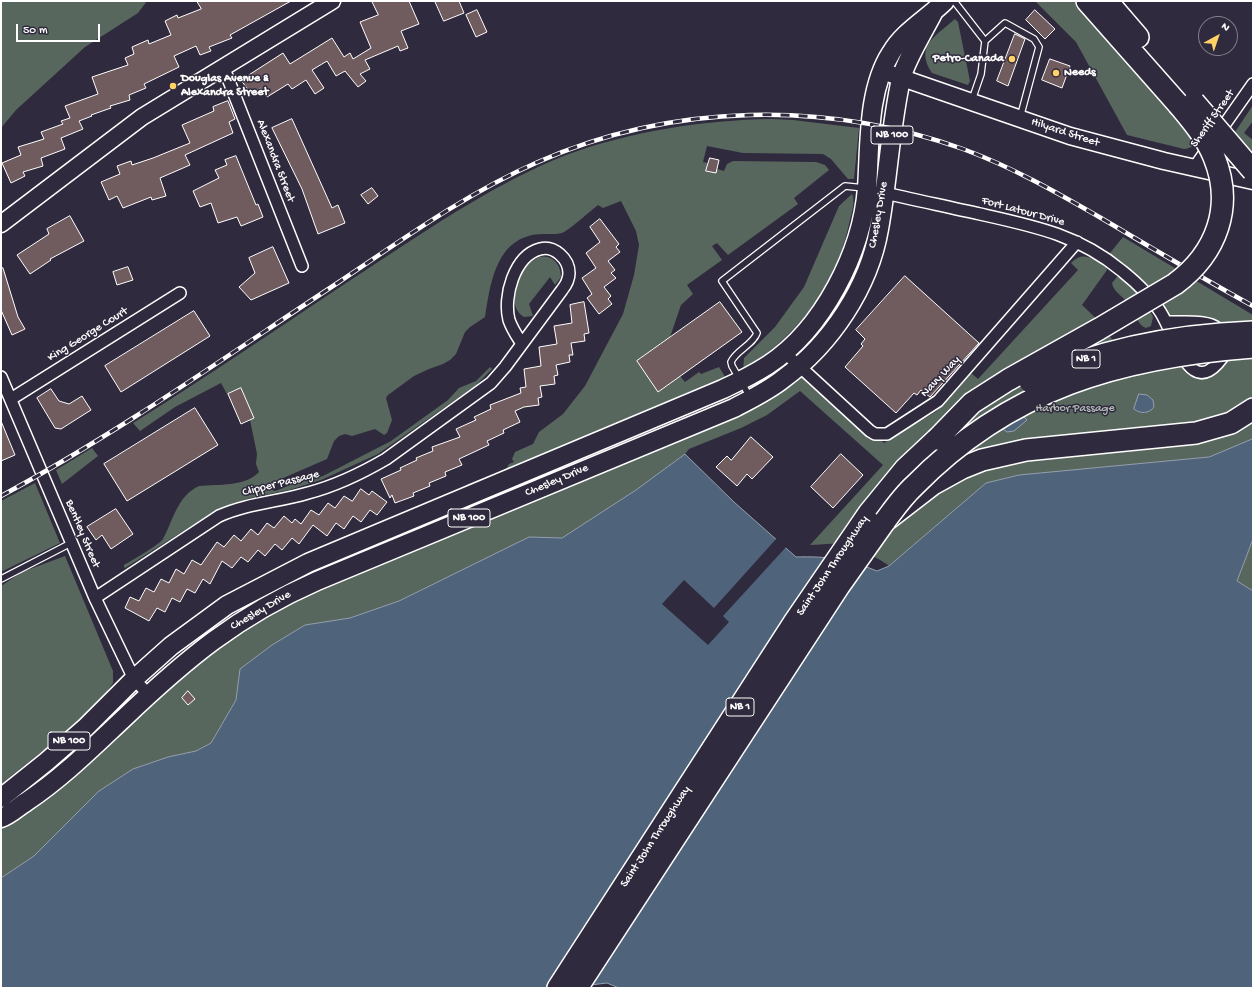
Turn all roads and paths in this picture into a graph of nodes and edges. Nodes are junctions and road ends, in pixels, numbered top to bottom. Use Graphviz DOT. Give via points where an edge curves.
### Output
graph roads {
  1 [pos="332,1"];
  2 [pos="954,1"];
  3 [pos="1087,1"];
  4 [pos="1107,1"];
  5 [pos="940,6"];
  6 [pos="985,41"];
  7 [pos="223,66"];
  8 [pos="882,71"];
  9 [pos="901,78"];
  10 [pos="1253,84"];
  11 [pos="1183,100"];
  12 [pos="972,102"];
  13 [pos="1020,119"];
  14 [pos="1194,168"];
  15 [pos="1253,171"];
  16 [pos="1253,181"];
  17 [pos="867,189"];
  18 [pos="884,193"];
  19 [pos="1,224"];
  20 [pos="1077,242"];
  21 [pos="302,266"];
  22 [pos="180,293"];
  23 [pos="1166,322"];
  24 [pos="1253,332"];
  25 [pos="522,344"];
  26 [pos="1253,347"];
  27 [pos="784,352"];
  28 [pos="800,366"];
  29 [pos="1,377"];
  30 [pos="740,381"];
  31 [pos="11,399"];
  32 [pos="751,399"];
  33 [pos="1253,409"];
  34 [pos="937,439"];
  35 [pos="885,521"];
  36 [pos="71,543"];
  37 [pos="308,563"];
  38 [pos="1,579"];
  39 [pos="317,581"];
  40 [pos="95,598"];
  41 [pos="134,679"];
  42 [pos="149,695"];
  43 [pos="1,798"];
  44 [pos="1,818"];
  45 [pos="558,988"];
  46 [pos="578,988"];
  1 -- 7 [label="street"];
  2 -- 6 [label="lane"];
  3 -- 11 [label="highway"];
  4 -- 11 [label="highway"];
  5 -- 8 [label="main road, Chesley Drive / NB 100" via="905,35 891,53"];
  5 -- 9 [label="main road, Chesley Drive / NB 100"];
  6 -- 12 [label="lane" via="981,74"];
  6 -- 13 [label="lane" via="1005,23 1034,39 1039,47"];
  7 -- 19 [label="street" via="116,135"];
  7 -- 21 [label="street, Alexandra Street"];
  8 -- 9 [label="street, Hilyard Street"];
  8 -- 17 [label="main road, Chesley Drive / NB 100" via="869,137"];
  9 -- 12 [label="street, Hilyard Street"];
  9 -- 18 [label="main road, Chesley Drive / NB 100"];
  10 -- 14 [label="street, Sheriff Street"];
  11 -- 15 [label="highway, bridge"];
  11 -- 34 [label="highway, bridge" via="1216,162 1222,190 1220,222 1204,256 1175,284 972,403"];
  12 -- 13 [label="street, Hilyard Street"];
  13 -- 14 [label="street, Hilyard Street" via="1110,147"];
  14 -- 16 [label="street, Hilyard Street"];
  17 -- 18 [label="street, Fort Latour Drive"];
  17 -- 27 [label="main road, Chesley Drive / NB 100" via="865,210 846,270 837,288"];
  17 -- 30 [label="lane" via="845,186 722,281 757,333 736,353 731,362"];
  18 -- 20 [label="street, Fort Latour Drive" via="1026,224 1052,231"];
  18 -- 28 [label="main road, Chesley Drive / NB 100" via="877,237 857,294 829,333"];
  20 -- 23 [label="street, Fort Latour Drive" via="1106,258 1135,282 1149,296"];
  20 -- 28 [label="street, Navy Way" via="938,401 887,434 875,434 870,431"];
  22 -- 31 [label="street, King George Court"];
  23 -- 23 [label="street, Fort Latour Drive" via="1211,323 1220,329 1227,340 1228,349 1209,371 1201,373 1194,370 1179,353"];
  24 -- 34 [label="highway, Saint John Throughway / NB 1, bridge" via="1209,334 1161,341 1086,359 1021,386 978,410"];
  25 -- 25 [label="street, Clipper Passage" via="509,318 510,284 526,258 540,249 548,248 566,261 568,277 562,290"];
  25 -- 40 [label="street, Clipper Passage" via="499,374 480,392 386,459 323,489 242,507 219,516"];
  26 -- 35 [label="highway, Saint John Throughway / NB 1, bridge" via="1190,353 1117,368 1072,382 1034,398 1002,415 955,448 913,487"];
  27 -- 28 [label="street, Navy Way"];
  27 -- 30 [label="main road, Chesley Drive / NB 100"];
  28 -- 32 [label="main road, Chesley Drive / NB 100"];
  29 -- 31 [label="street, Bentley Street"];
  30 -- 32 [label="lane"];
  30 -- 37 [label="main road, Chesley Drive / NB 100"];
  31 -- 36 [label="street, Bentley Street"];
  32 -- 39 [label="main road, Chesley Drive / NB 100"];
  33 -- 35 [label="highway, bridge" via="1230,423 1196,433 1026,450 982,460 933,484"];
  34 -- 45 [label="highway, Saint John Throughway / NB 1" via="905,469 869,513 795,621"];
  35 -- 46 [label="highway, Saint John Throughway / NB 1" via="838,586"];
  36 -- 38 [label="lane"];
  36 -- 40 [label="street, Bentley Street"];
  37 -- 39 [label="main road"];
  37 -- 41 [label="main road, Chesley Drive / NB 100" via="227,605 187,633"];
  39 -- 42 [label="main road, Chesley Drive / NB 100" via="277,600 221,634 196,652"];
  40 -- 41 [label="street, Bentley Street"];
  41 -- 42 [label="street, Bentley Street"];
  41 -- 43 [label="main road, Chesley Drive / NB 100" via="85,728"];
  42 -- 44 [label="main road, Chesley Drive / NB 100" via="71,768"];
}
